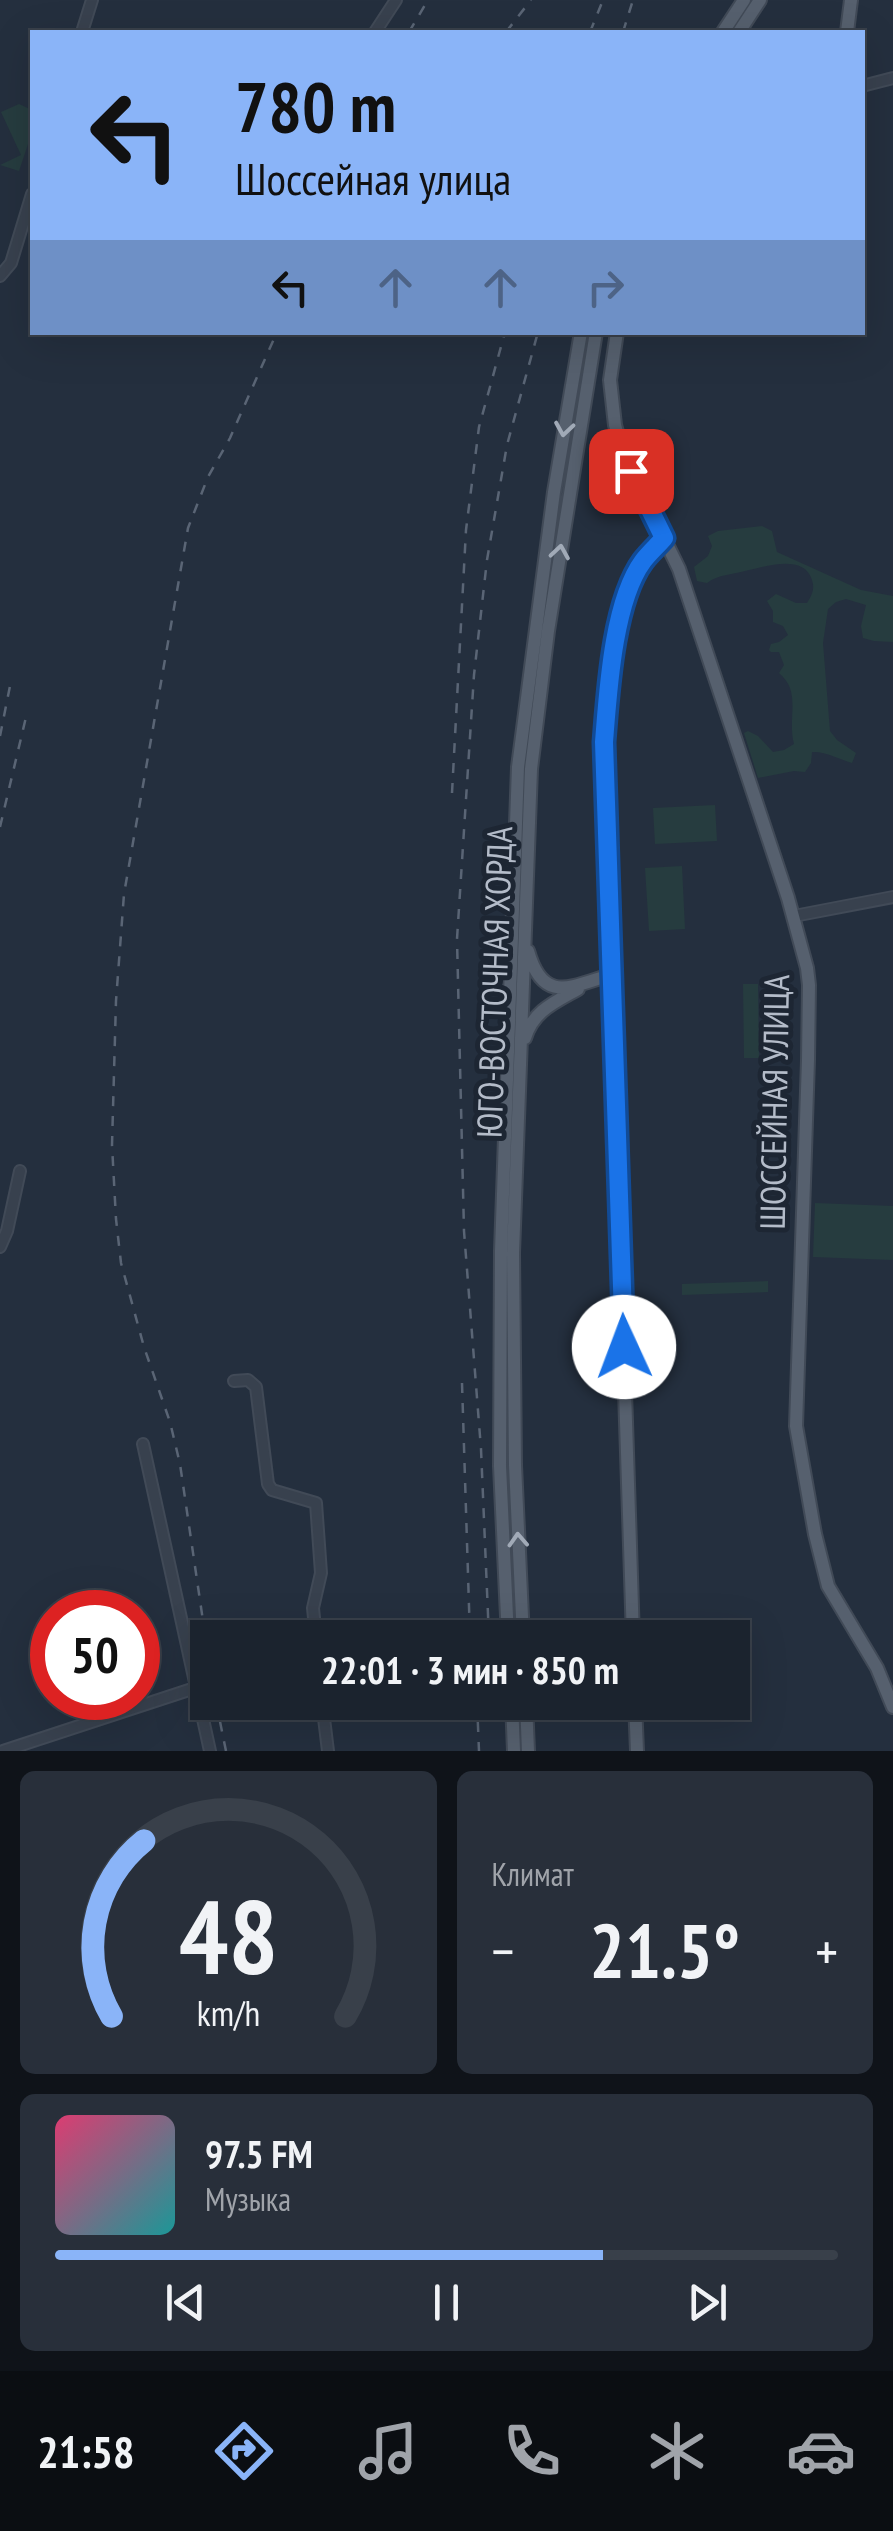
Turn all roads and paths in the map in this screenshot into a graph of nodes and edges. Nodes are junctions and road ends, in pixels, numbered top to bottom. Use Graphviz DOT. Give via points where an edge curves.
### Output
graph roads {
  1 [pos="92,0"];
  2 [pos="396,0"];
  3 [pos="744,0"];
  4 [pos="760,0"];
  5 [pos="851,0"];
  6 [pos="83,30"];
  7 [pos="376,30"];
  8 [pos="724,30"];
  9 [pos="740,30"];
  10 [pos="847,30"];
  11 [pos="893,78"];
  12 [pos="865,86"];
  13 [pos="30,200"];
  14 [pos="0,276"];
  15 [pos="580,335"];
  16 [pos="596,335"];
  17 [pos="617,335"];
  18 [pos="664,538"];
  19 [pos="893,897"];
  20 [pos="794,916"];
  21 [pos="526,944"];
  22 [pos="610,975"];
  23 [pos="593,980"];
  24 [pos="522,1050"];
  25 [pos="20,1171"];
  26 [pos="0,1247"];
  27 [pos="234,1380"];
  28 [pos="142,1444"];
  29 [pos="314,1620"];
  30 [pos="507,1620"];
  31 [pos="522,1620"];
  32 [pos="632,1620"];
  33 [pos="190,1665"];
  34 [pos="190,1690"];
  35 [pos="893,1708"];
  36 [pos="203,1720"];
  37 [pos="324,1720"];
  38 [pos="513,1720"];
  39 [pos="527,1720"];
  40 [pos="636,1720"];
  41 [pos="3,1751"];
  42 [pos="210,1751"];
  43 [pos="328,1751"];
  44 [pos="514,1751"];
  45 [pos="528,1751"];
  46 [pos="637,1751"];
  1 -- 6 [label="street"];
  2 -- 7 [label="street"];
  3 -- 8 [label="main road"];
  4 -- 9 [label="main road"];
  5 -- 10 [label="main road"];
  11 -- 12 [label="street"];
  13 -- 14 [label="street"];
  15 -- 30 [label="main road, ЮГО-ВОСТОЧНАЯ ХОРДА, one-way" via="518,766 501,1251"];
  21 -- 16 [label="main road, ЮГО-ВОСТОЧНАЯ ХОРДА, one-way" via="534,750"];
  17 -- 18 [label="main road, ШОССЕЙНАЯ УЛИЦА" via="610,380 615,425"];
  18 -- 20 [label="main road, ШОССЕЙНАЯ УЛИЦА"];
  18 -- 22 [label="main road" via="629,588 607,706"];
  19 -- 20 [label="street"];
  20 -- 35 [label="main road, ШОССЕЙНАЯ УЛИЦА" via="809,985 796,1426 828,1586"];
  21 -- 23 [label="main road" via="550,986"];
  21 -- 24 [label="main road, ЮГО-ВОСТОЧНАЯ ХОРДА"];
  22 -- 23 [label="main road"];
  22 -- 32 [label="main road"];
  23 -- 24 [label="main road" via="540,1012"];
  31 -- 24 [label="main road, ЮГО-ВОСТОЧНАЯ ХОРДА, one-way" via="513,1253"];
  25 -- 26 [label="street"];
  27 -- 29 [label="street" via="256,1387 272,1490 316,1503 321,1573"];
  28 -- 33 [label="street"];
  34 -- 41 [label="street"];
  36 -- 42 [label="street"];
  37 -- 43 [label="street"];
  38 -- 44 [label="main road"];
  39 -- 45 [label="main road"];
  40 -- 46 [label="main road"];
}
